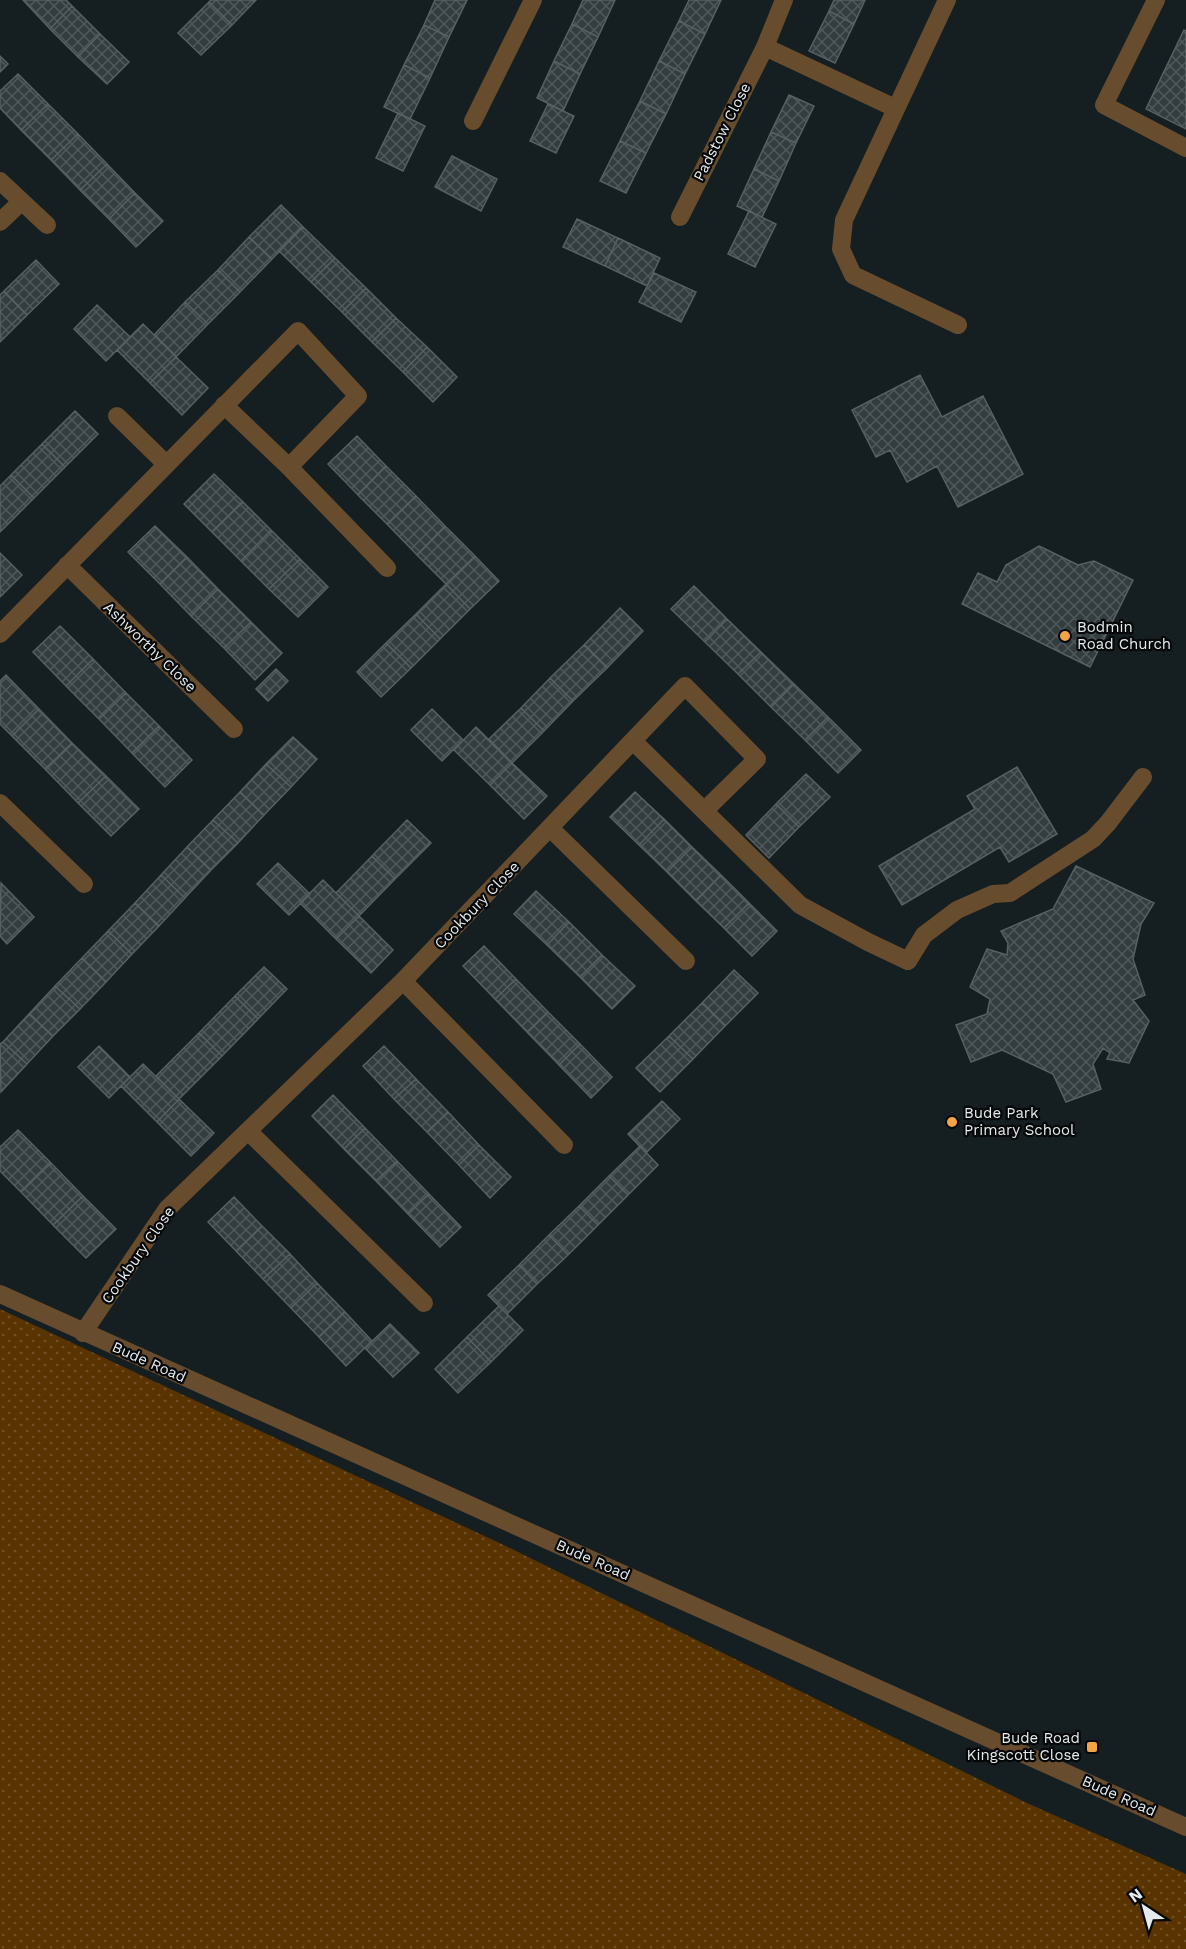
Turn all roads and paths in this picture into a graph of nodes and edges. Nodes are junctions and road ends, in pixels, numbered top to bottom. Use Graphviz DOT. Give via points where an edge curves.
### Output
graph roads {
  1 [pos="533,0"];
  2 [pos="784,0"];
  3 [pos="947,0"];
  4 [pos="1156,0"];
  5 [pos="765,48"];
  6 [pos="895,108"];
  7 [pos="473,121"];
  8 [pos="1186,148"];
  9 [pos="0,181"];
  10 [pos="21,201"];
  11 [pos="680,217"];
  12 [pos="0,222"];
  13 [pos="47,225"];
  14 [pos="958,325"];
  15 [pos="224,405"];
  16 [pos="117,416"];
  17 [pos="166,464"];
  18 [pos="289,467"];
  19 [pos="67,566"];
  20 [pos="387,568"];
  21 [pos="0,634"];
  22 [pos="234,729"];
  23 [pos="633,741"];
  24 [pos="1143,777"];
  25 [pos="0,803"];
  26 [pos="704,812"];
  27 [pos="550,828"];
  28 [pos="84,884"];
  29 [pos="686,961"];
  30 [pos="403,981"];
  31 [pos="248,1131"];
  32 [pos="564,1145"];
  33 [pos="0,1294"];
  34 [pos="424,1303"];
  35 [pos="84,1333"];
  36 [pos="1186,1827"];
  1 -- 7 [label="street"];
  2 -- 5 [label="street, Padstow Close"];
  3 -- 6 [label="street"];
  4 -- 8 [label="street" via="1104,105"];
  5 -- 6 [label="street"];
  5 -- 11 [label="street, Padstow Close"];
  6 -- 14 [label="street" via="844,220 841,249 853,275"];
  9 -- 10 [label="street"];
  10 -- 12 [label="street"];
  10 -- 13 [label="street"];
  15 -- 17 [label="street"];
  15 -- 18 [label="street"];
  15 -- 18 [label="street" via="298,331 358,396"];
  16 -- 17 [label="street"];
  17 -- 19 [label="street"];
  18 -- 20 [label="street"];
  19 -- 21 [label="street"];
  19 -- 22 [label="street, Ashworthy Close"];
  23 -- 26 [label="street"];
  23 -- 26 [label="street, Cookbury Close" via="685,686 757,759"];
  23 -- 27 [label="street, Cookbury Close"];
  24 -- 26 [label="street" via="1093,839 1010,893 993,894 957,910 924,935 908,961 800,905"];
  25 -- 28 [label="street"];
  27 -- 29 [label="street"];
  27 -- 30 [label="street, Cookbury Close"];
  30 -- 31 [label="street, Cookbury Close"];
  30 -- 32 [label="street"];
  31 -- 34 [label="street"];
  31 -- 35 [label="street, Cookbury Close" via="167,1209"];
  33 -- 35 [label="street, Bude Road"];
  35 -- 36 [label="street, Bude Road"];
}
